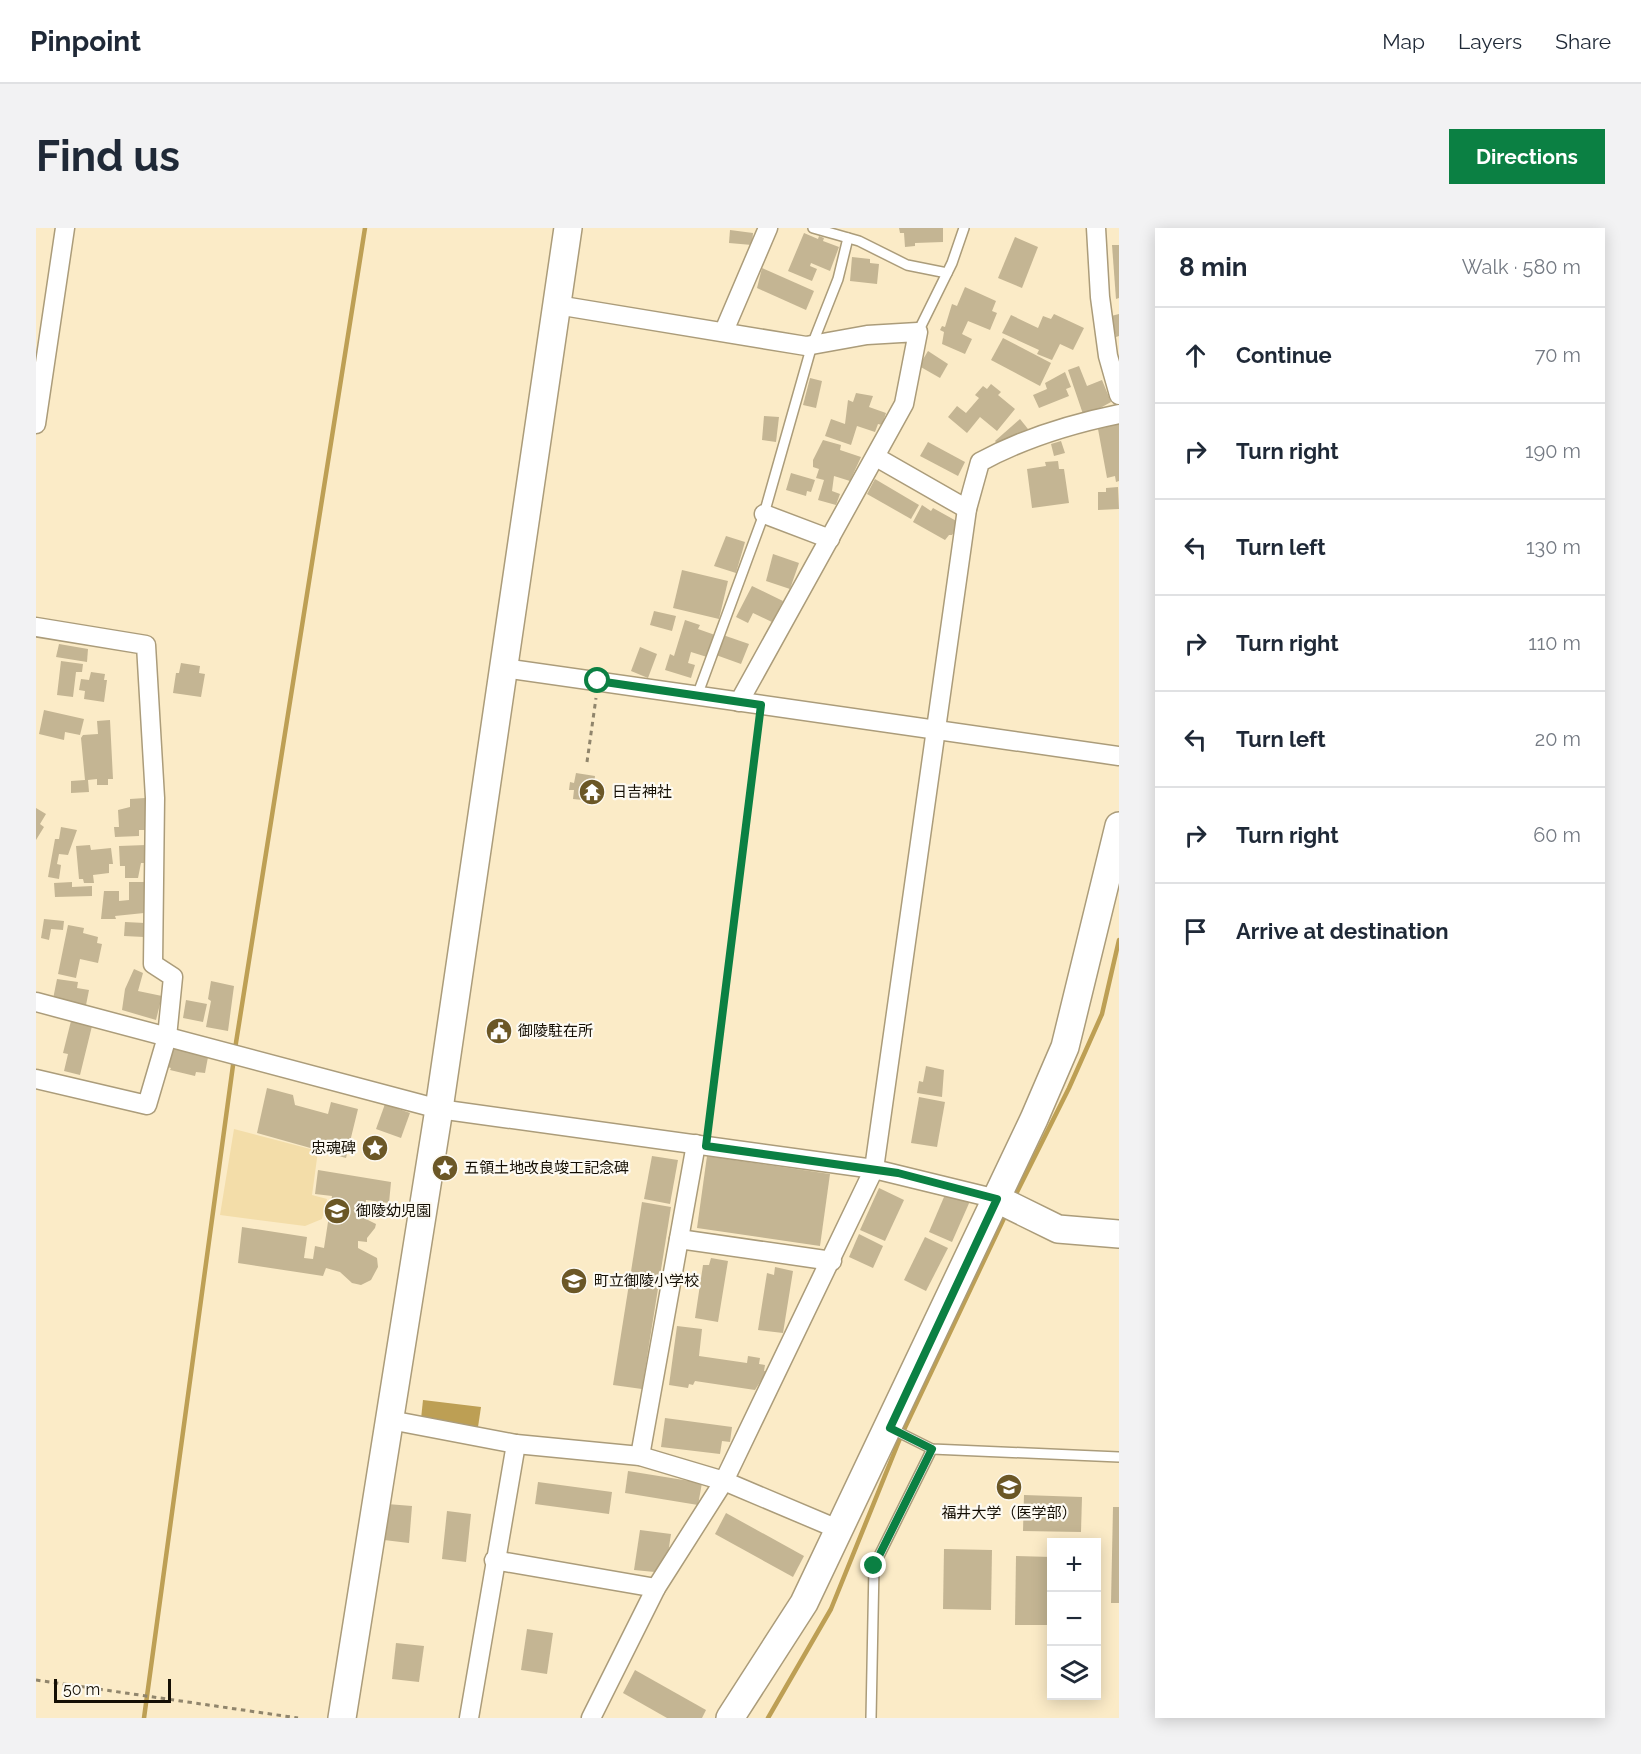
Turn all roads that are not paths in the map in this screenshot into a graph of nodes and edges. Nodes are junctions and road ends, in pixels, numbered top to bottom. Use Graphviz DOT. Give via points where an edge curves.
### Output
graph roads {
  1 [pos="64,228"];
  2 [pos="568,228"];
  3 [pos="768,228"];
  4 [pos="813,228"];
  5 [pos="964,228"];
  6 [pos="1096,228"];
  7 [pos="848,238"];
  8 [pos="947,273"];
  9 [pos="557,305"];
  10 [pos="724,331"];
  11 [pos="918,332"];
  12 [pos="812,345"];
  13 [pos="1119,395"];
  14 [pos="1119,414"];
  15 [pos="36,424"];
  16 [pos="876,457"];
  17 [pos="967,509"];
  18 [pos="764,514"];
  19 [pos="830,539"];
  20 [pos="36,627"];
  21 [pos="504,668"];
  22 [pos="697,696"];
  23 [pos="740,702"];
  24 [pos="935,730"];
  25 [pos="1119,756"];
  26 [pos="1119,826"];
  27 [pos="36,1002"];
  28 [pos="167,1037"];
  29 [pos="36,1079"];
  30 [pos="439,1109"];
  31 [pos="701,1145"];
  32 [pos="874,1169"];
  33 [pos="997,1199"];
  34 [pos="1119,1234"];
  35 [pos="679,1239"];
  36 [pos="832,1261"];
  37 [pos="390,1420"];
  38 [pos="890,1428"];
  39 [pos="516,1444"];
  40 [pos="932,1449"];
  41 [pos="640,1456"];
  42 [pos="1119,1457"];
  43 [pos="724,1481"];
  44 [pos="840,1530"];
  45 [pos="494,1560"];
  46 [pos="656,1588"];
  47 [pos="342,1718"];
  48 [pos="469,1718"];
  49 [pos="591,1718"];
  50 [pos="730,1718"];
  51 [pos="871,1718"];
  1 -- 15 [label="street"];
  2 -- 9 [label="street"];
  3 -- 10 [label="street"];
  4 -- 7 [label="lane"];
  5 -- 8 [label="lane"];
  6 -- 13 [label="street" via="1107,344"];
  7 -- 8 [label="lane" via="908,265"];
  7 -- 12 [label="lane" via="838,279"];
  8 -- 11 [label="lane"];
  9 -- 10 [label="street"];
  9 -- 21 [label="street"];
  10 -- 12 [label="street"];
  11 -- 12 [label="street" via="867,334"];
  11 -- 16 [label="street" via="904,404"];
  12 -- 18 [label="lane"];
  14 -- 17 [label="street" via="1075,423 1013,444 980,462"];
  16 -- 17 [label="street"];
  16 -- 19 [label="street"];
  17 -- 24 [label="street"];
  18 -- 19 [label="street"];
  18 -- 22 [label="lane"];
  19 -- 23 [label="street"];
  20 -- 28 [label="street" via="146,645 155,798 153,964 173,977"];
  21 -- 22 [label="street"];
  21 -- 30 [label="street"];
  22 -- 23 [label="street"];
  23 -- 24 [label="street"];
  24 -- 25 [label="street"];
  24 -- 32 [label="street"];
  26 -- 33 [label="street" via="1065,1047"];
  27 -- 28 [label="street"];
  28 -- 29 [label="street" via="147,1105"];
  28 -- 30 [label="street"];
  30 -- 31 [label="street"];
  30 -- 37 [label="street"];
  31 -- 32 [label="street"];
  31 -- 35 [label="street"];
  32 -- 33 [label="street"];
  32 -- 36 [label="street"];
  33 -- 34 [label="street" via="1058,1229"];
  33 -- 38 [label="street"];
  35 -- 36 [label="street"];
  35 -- 41 [label="street"];
  36 -- 43 [label="street"];
  37 -- 39 [label="street"];
  37 -- 47 [label="street"];
  38 -- 40 [label="lane"];
  38 -- 44 [label="street"];
  39 -- 41 [label="street"];
  39 -- 45 [label="street"];
  40 -- 42 [label="lane"];
  40 -- 51 [label="lane" via="874,1566"];
  41 -- 43 [label="street"];
  43 -- 44 [label="street"];
  43 -- 46 [label="street"];
  44 -- 50 [label="street" via="804,1603"];
  45 -- 46 [label="street"];
  45 -- 48 [label="street"];
  46 -- 49 [label="street"];
}
